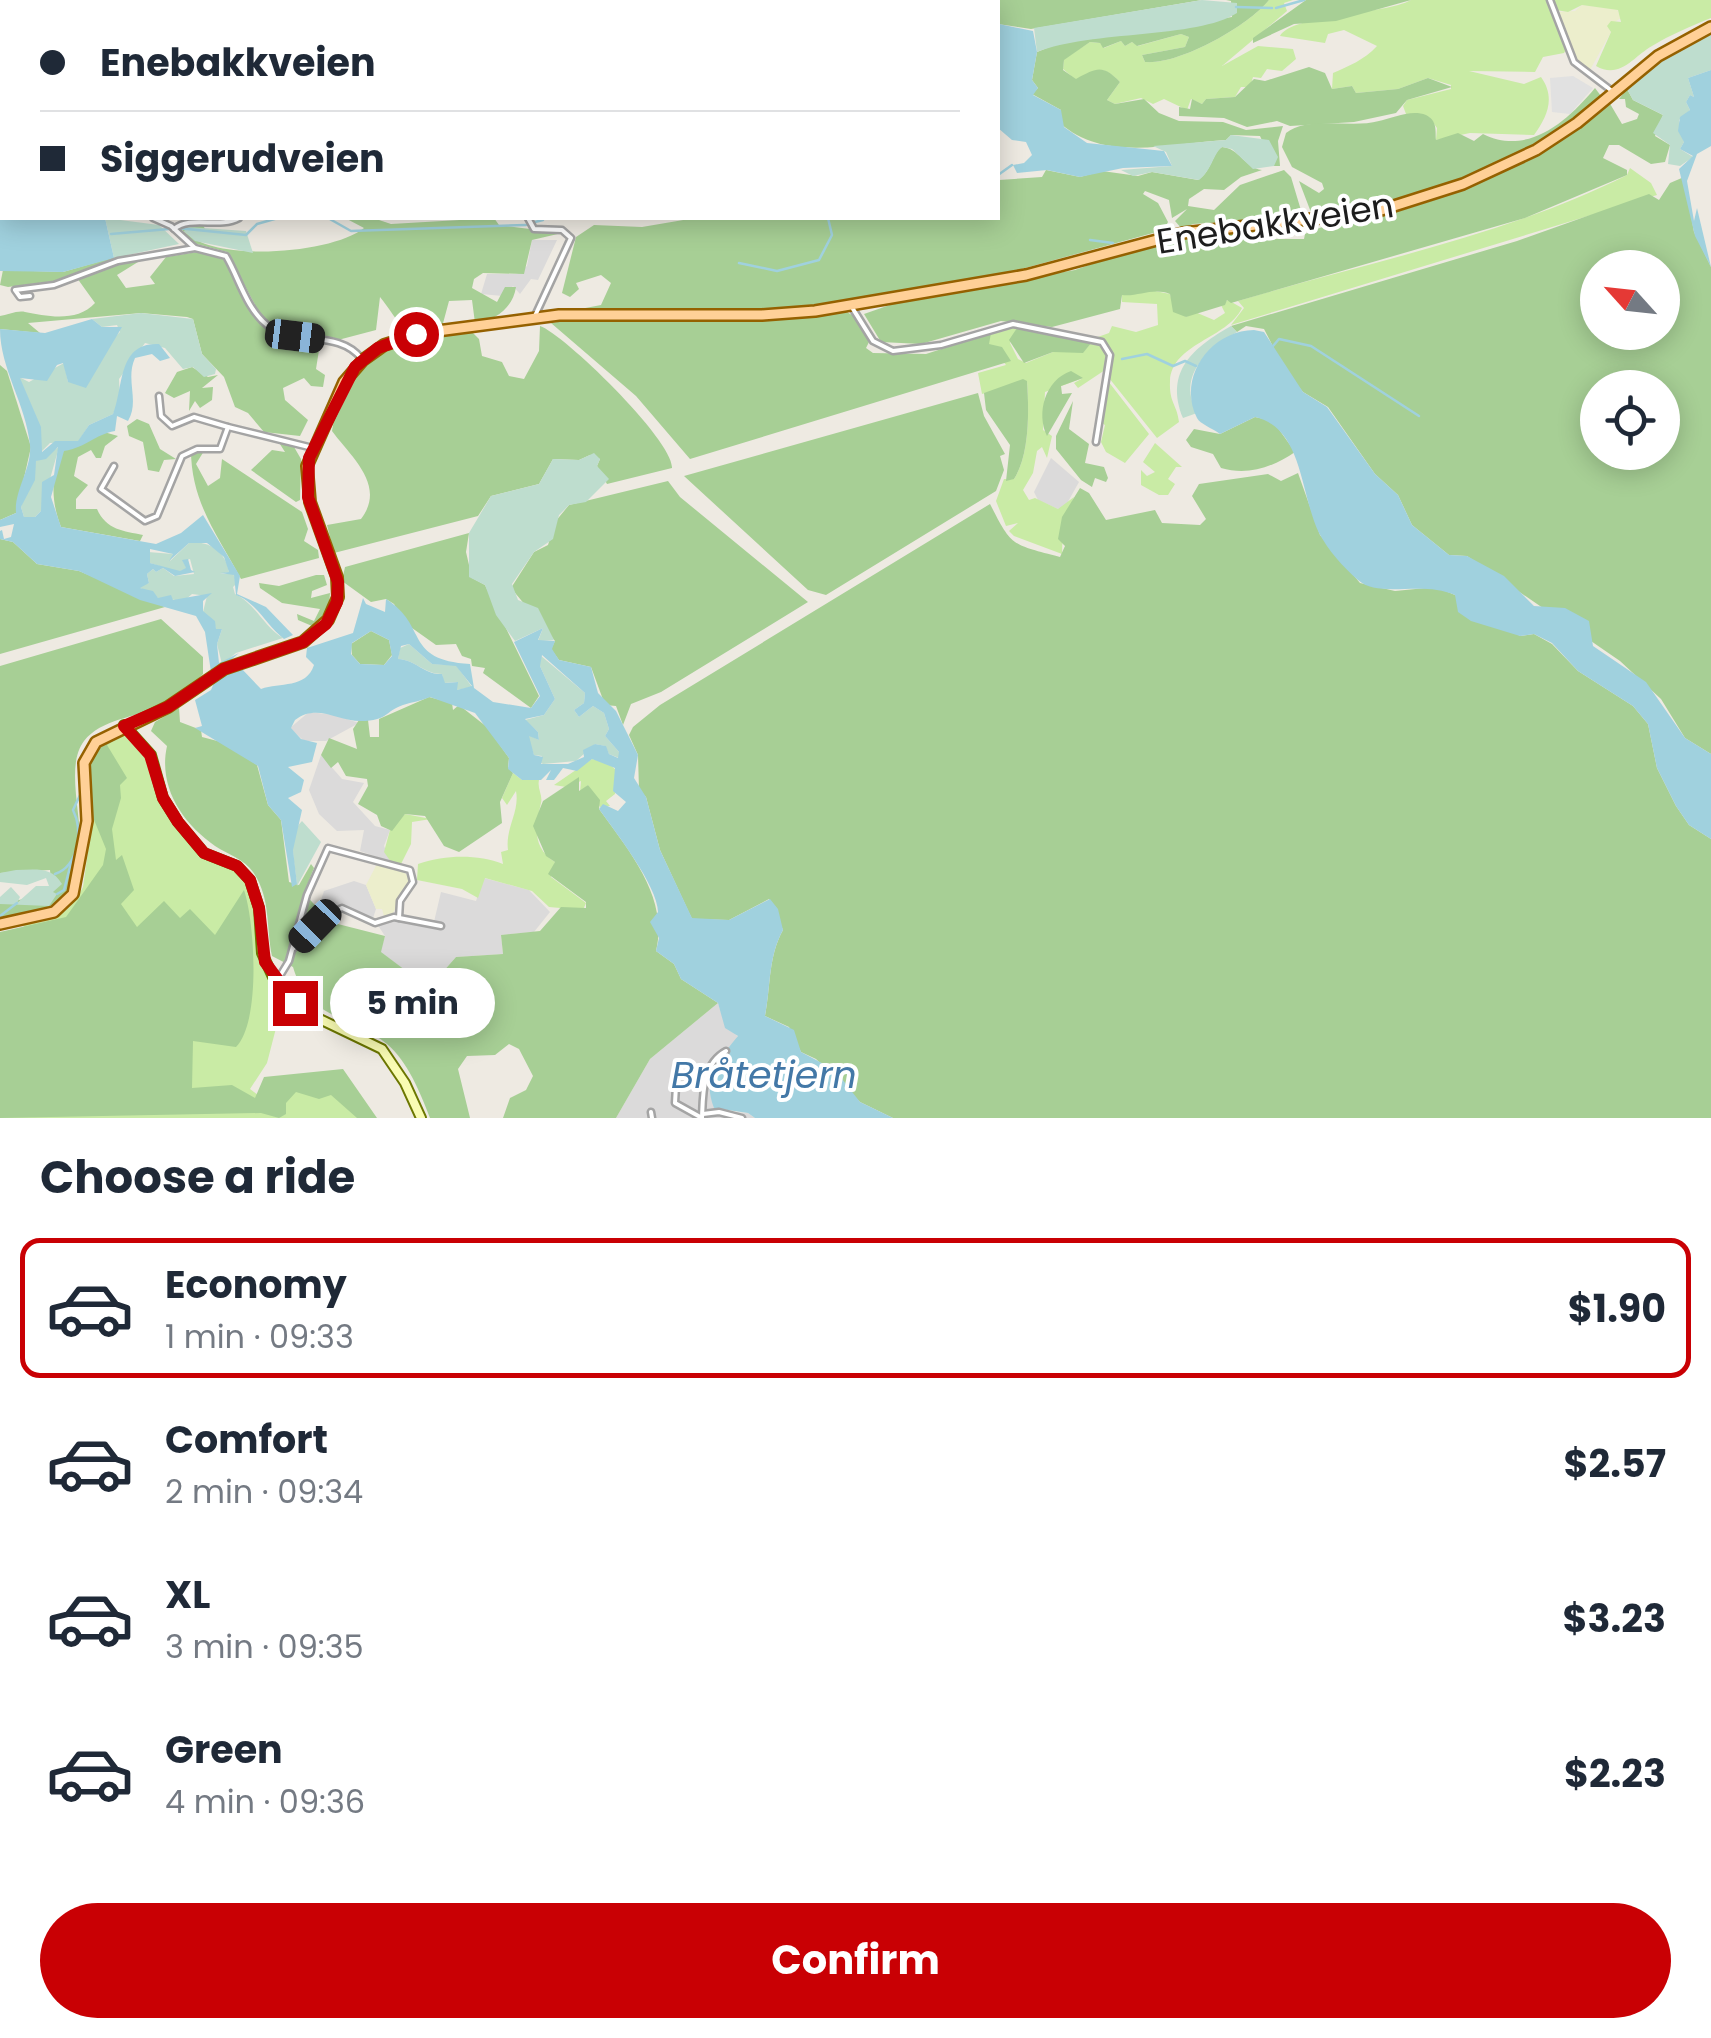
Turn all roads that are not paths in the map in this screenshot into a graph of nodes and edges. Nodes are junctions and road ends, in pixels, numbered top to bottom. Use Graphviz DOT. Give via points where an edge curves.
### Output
graph roads {
  1 [pos="1550,0"];
  2 [pos="1711,28"];
  3 [pos="1609,92"];
  4 [pos="158,220"];
  5 [pos="235,220"];
  6 [pos="529,220"];
  7 [pos="174,228"];
  8 [pos="195,248"];
  9 [pos="30,296"];
  10 [pos="854,305"];
  11 [pos="534,318"];
  12 [pos="362,360"];
  13 [pos="160,396"];
  14 [pos="228,426"];
  15 [pos="1096,442"];
  16 [pos="313,448"];
  17 [pos="114,466"];
  18 [pos="124,726"];
  19 [pos="399,918"];
  20 [pos="0,924"];
  21 [pos="442,926"];
  22 [pos="294,948"];
  23 [pos="276,981"];
  24 [pos="726,1050"];
  25 [pos="677,1069"];
  26 [pos="702,1117"];
  27 [pos="421,1118"];
  28 [pos="742,1118"];
  1 -- 3 [label="street" via="1574,62"];
  2 -- 3 [label="main road, Enebakkveien"];
  3 -- 10 [label="main road, Enebakkveien" via="1536,150 1405,204 1340,219 1175,234 1039,272"];
  4 -- 7 [label="street"];
  5 -- 7 [label="street"];
  6 -- 11 [label="street" via="532,228 562,230 571,240"];
  7 -- 8 [label="street"];
  8 -- 9 [label="street" via="15,290"];
  8 -- 12 [label="street" via="226,256 268,327 344,343"];
  10 -- 11 [label="main road, Enebakkveien" via="771,315"];
  10 -- 15 [label="street" via="874,342 893,351 1014,324 1101,342 1110,355"];
  11 -- 12 [label="main road, Enebakkveien" via="410,335"];
  12 -- 16 [label="main road, Enebakkveien"];
  13 -- 14 [label="street" via="161,416 172,426 194,417"];
  14 -- 16 [label="street"];
  14 -- 17 [label="street" via="220,449 182,456 168,496 149,521 100,489"];
  16 -- 18 [label="main road, Enebakkveien" via="307,491 338,577 334,610 308,640 217,673 168,707"];
  18 -- 20 [label="main road, Enebakkveien" via="96,742 84,760 87,820 70,898 54,912"];
  18 -- 23 [label="main road" via="150,755 178,822 204,853 237,866 250,880 262,953"];
  19 -- 21 [label="street"];
  19 -- 22 [label="street" via="374,924 339,910"];
  19 -- 22 [label="street" via="402,897 414,882 404,866 328,848"];
  22 -- 23 [label="street"];
  23 -- 27 [label="main road" via="303,1011 384,1052"];
  24 -- 26 [label="street" via="704,1082"];
  25 -- 26 [label="street" via="675,1103"];
  26 -- 28 [label="street" via="719,1112"];
}
